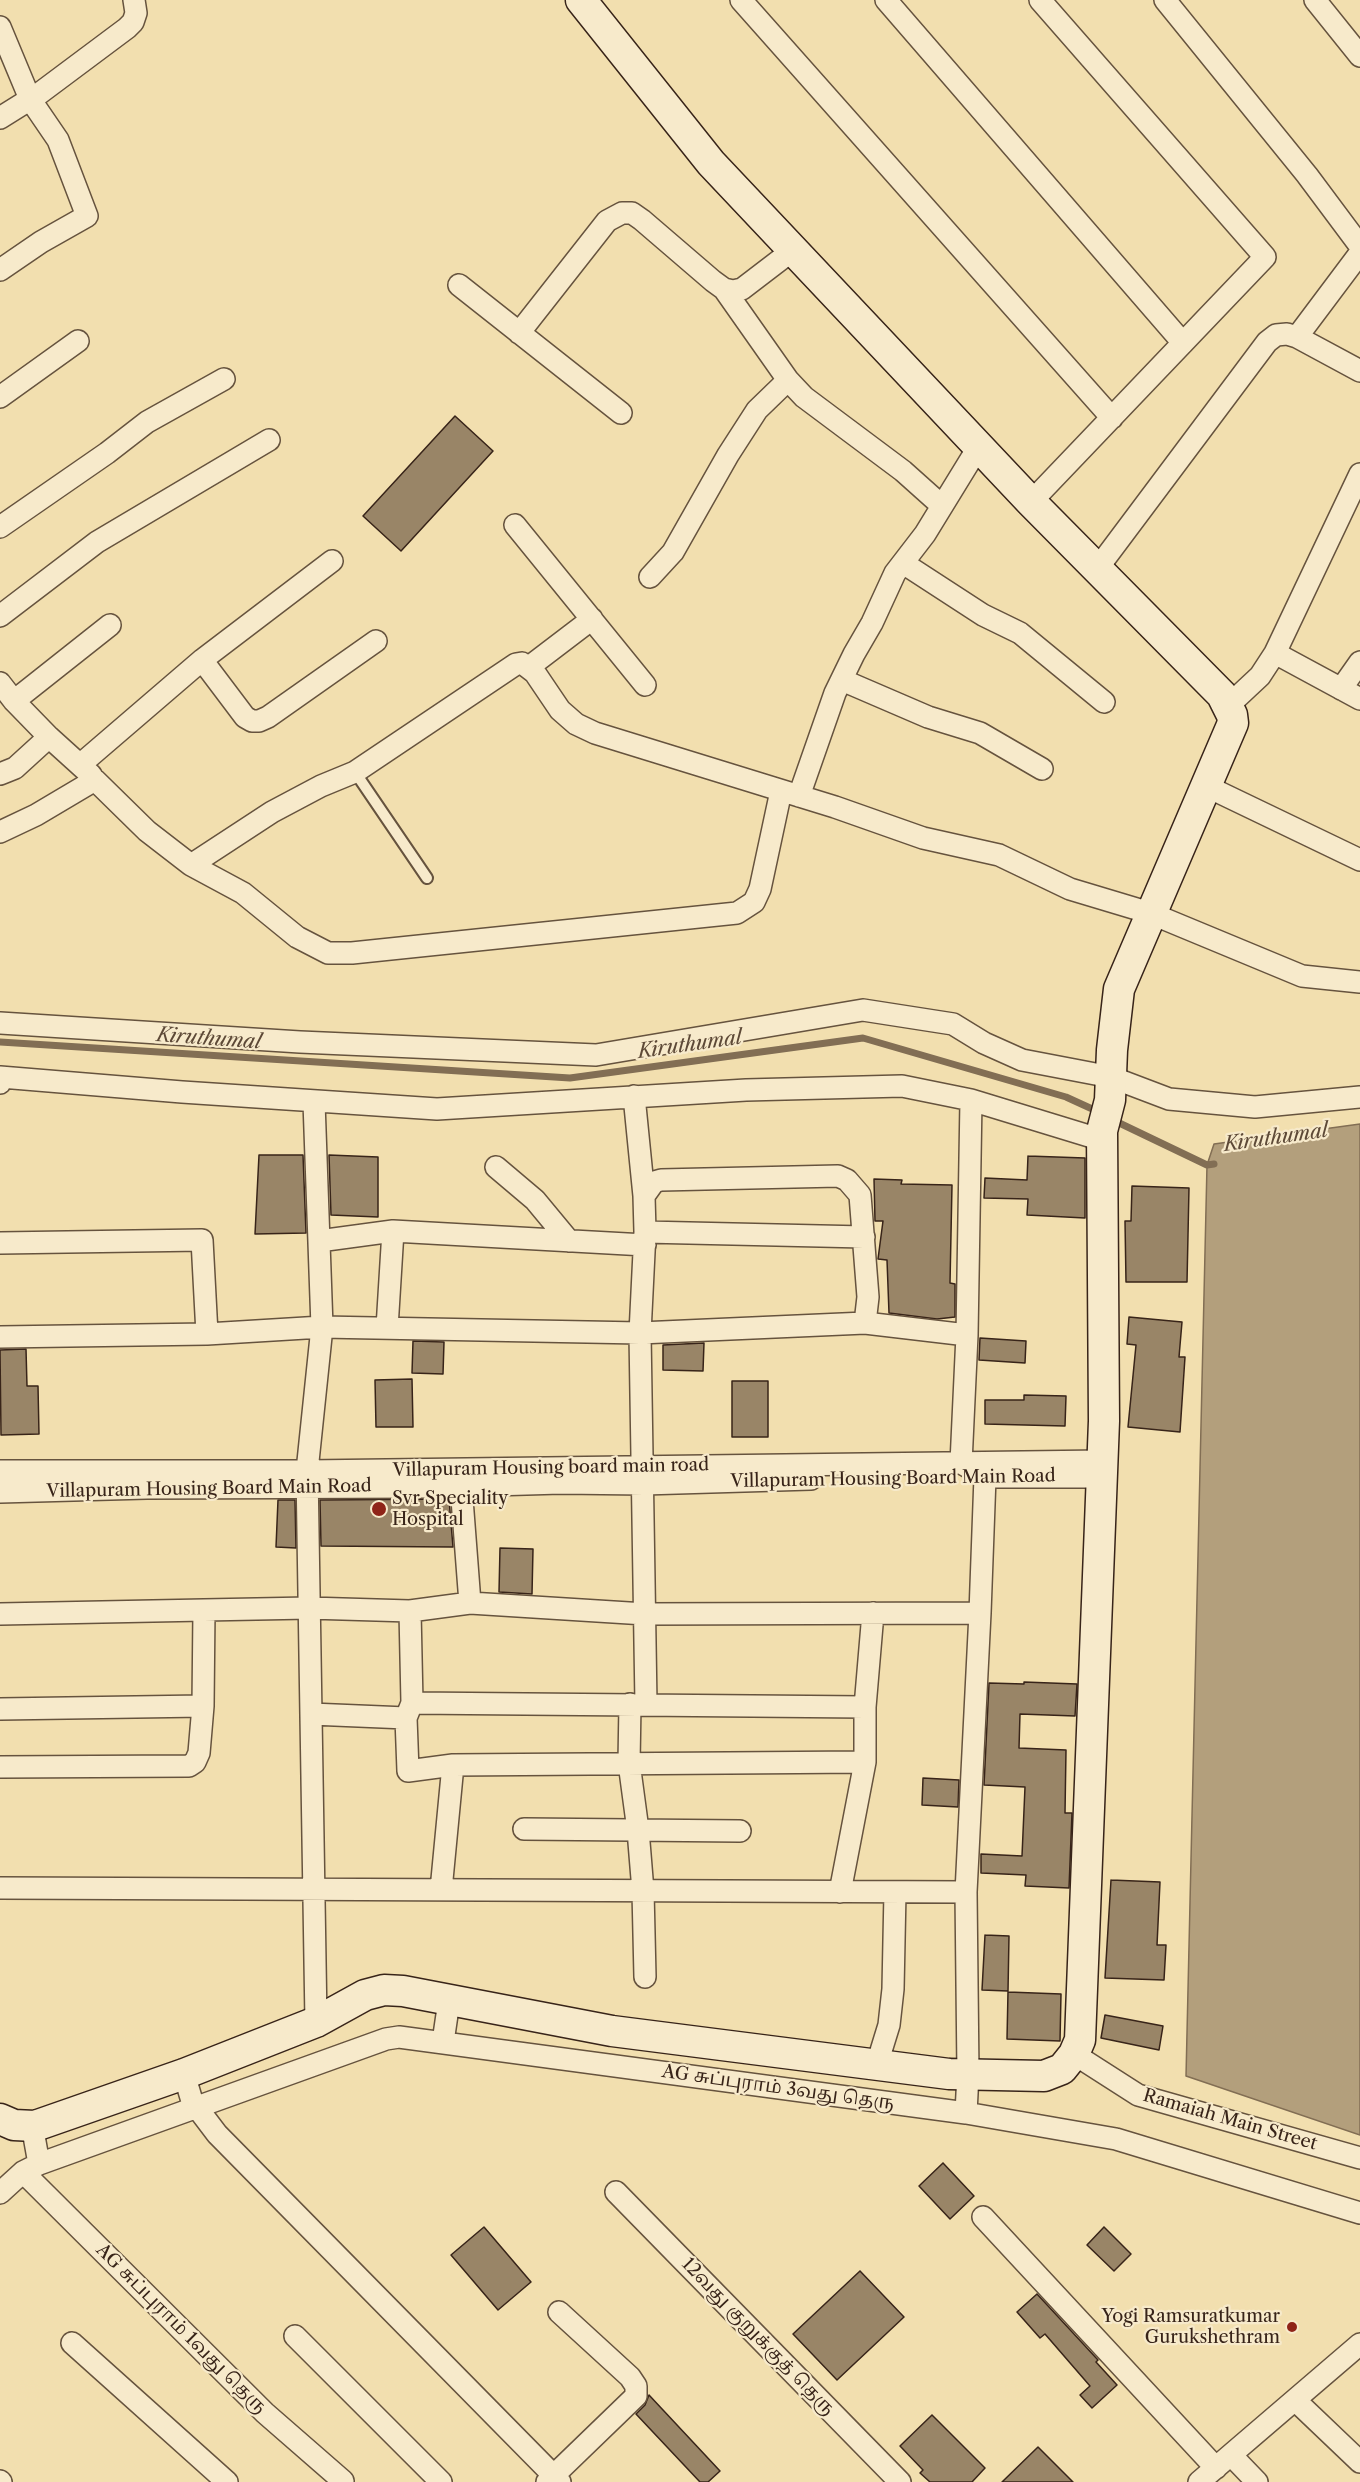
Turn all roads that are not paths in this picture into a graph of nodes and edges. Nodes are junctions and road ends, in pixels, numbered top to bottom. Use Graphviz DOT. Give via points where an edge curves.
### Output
graph roads {
  1 [pos="134,0"];
  2 [pos="741,0"];
  3 [pos="886,0"];
  4 [pos="1040,0"];
  5 [pos="1165,0"];
  6 [pos="1315,0"];
  7 [pos="589,3"];
  8 [pos="0,27"];
  9 [pos="1360,56"];
  10 [pos="35,96"];
  11 [pos="0,118"];
  12 [pos="1360,246"];
  13 [pos="793,250"];
  14 [pos="1360,253"];
  15 [pos="0,270"];
  16 [pos="459,285"];
  17 [pos="724,289"];
  18 [pos="519,333"];
  19 [pos="1297,337"];
  20 [pos="78,341"];
  21 [pos="1183,343"];
  22 [pos="1360,371"];
  23 [pos="224,379"];
  24 [pos="788,380"];
  25 [pos="0,397"];
  26 [pos="621,413"];
  27 [pos="1112,418"];
  28 [pos="269,440"];
  29 [pos="979,446"];
  30 [pos="1360,474"];
  31 [pos="1031,502"];
  32 [pos="942,505"];
  33 [pos="515,525"];
  34 [pos="0,527"];
  35 [pos="332,561"];
  36 [pos="903,563"];
  37 [pos="1097,569"];
  38 [pos="650,577"];
  39 [pos="0,616"];
  40 [pos="592,619"];
  41 [pos="110,625"];
  42 [pos="376,641"];
  43 [pos="1275,653"];
  44 [pos="202,660"];
  45 [pos="1360,662"];
  46 [pos="529,667"];
  47 [pos="842,680"];
  48 [pos="0,683"];
  49 [pos="645,685"];
  50 [pos="1341,689"];
  51 [pos="1360,699"];
  52 [pos="14,701"];
  53 [pos="1104,702"];
  54 [pos="1229,705"];
  55 [pos="49,737"];
  56 [pos="1042,768"];
  57 [pos="88,772"];
  58 [pos="355,772"];
  59 [pos="0,774"];
  60 [pos="1206,786"];
  61 [pos="790,794"];
  62 [pos="0,832"];
  63 [pos="1360,860"];
  64 [pos="190,865"];
  65 [pos="427,878"];
  66 [pos="1150,913"];
  67 [pos="1360,982"];
  68 [pos="0,1023"];
  69 [pos="0,1083"];
  70 [pos="1110,1088"];
  71 [pos="634,1096"];
  72 [pos="1360,1097"];
  73 [pos="971,1100"];
  74 [pos="314,1102"];
  75 [pos="1102,1135"];
  76 [pos="496,1167"];
  77 [pos="645,1196"];
  78 [pos="393,1231"];
  79 [pos="864,1237"];
  80 [pos="645,1239"];
  81 [pos="319,1241"];
  82 [pos="569,1241"];
  83 [pos="0,1243"];
  84 [pos="865,1323"];
  85 [pos="322,1327"];
  86 [pos="387,1328"];
  87 [pos="640,1333"];
  88 [pos="207,1334"];
  89 [pos="967,1335"];
  90 [pos="0,1337"];
  91 [pos="961,1463"];
  92 [pos="1102,1469"];
  93 [pos="0,1471"];
  94 [pos="644,1475"];
  95 [pos="985,1477"];
  96 [pos="307,1478"];
  97 [pos="461,1486"];
  98 [pos="0,1492"];
  99 [pos="470,1603"];
  100 [pos="309,1608"];
  101 [pos="204,1610"];
  102 [pos="410,1611"];
  103 [pos="873,1613"];
  104 [pos="980,1613"];
  105 [pos="0,1614"];
  106 [pos="645,1614"];
  107 [pos="638,1704"];
  108 [pos="203,1706"];
  109 [pos="865,1707"];
  110 [pos="0,1709"];
  111 [pos="409,1711"];
  112 [pos="311,1714"];
  113 [pos="865,1762"];
  114 [pos="629,1763"];
  115 [pos="453,1765"];
  116 [pos="0,1767"];
  117 [pos="524,1829"];
  118 [pos="638,1830"];
  119 [pos="740,1831"];
  120 [pos="0,1888"];
  121 [pos="314,1889"];
  122 [pos="441,1890"];
  123 [pos="643,1891"];
  124 [pos="840,1892"];
  125 [pos="896,1892"];
  126 [pos="966,1892"];
  127 [pos="645,1977"];
  128 [pos="316,2022"];
  129 [pos="446,2024"];
  130 [pos="610,2051"];
  131 [pos="1074,2054"];
  132 [pos="878,2064"];
  133 [pos="723,2065"];
  134 [pos="190,2092"];
  135 [pos="967,2094"];
  136 [pos="0,2119"];
  137 [pos="34,2151"];
  138 [pos="1360,2158"];
  139 [pos="616,2192"];
  140 [pos="0,2193"];
  141 [pos="1360,2213"];
  142 [pos="983,2217"];
  143 [pos="559,2312"];
  144 [pos="295,2336"];
  145 [pos="72,2343"];
  146 [pos="1360,2344"];
  147 [pos="1295,2400"];
  148 [pos="1223,2461"];
  149 [pos="1360,2462"];
  150 [pos="554,2480"];
  151 [pos="343,2481"];
  152 [pos="227,2482"];
  153 [pos="441,2482"];
  154 [pos="900,2482"];
  155 [pos="1199,2482"];
  156 [pos="1257,2482"];
  1 -- 10 [label="street" via="133,22"];
  2 -- 27 [label="street"];
  3 -- 21 [label="street"];
  4 -- 21 [label="street" via="1265,257"];
  5 -- 12 [label="street"];
  6 -- 9 [label="street"];
  7 -- 13 [label="street" via="711,163"];
  8 -- 10 [label="street"];
  10 -- 11 [label="street"];
  10 -- 15 [label="street" via="58,140 87,216"];
  13 -- 17 [label="street" via="742,289"];
  13 -- 29 [label="street"];
  14 -- 19 [label="street"];
  16 -- 18 [label="street"];
  17 -- 18 [label="street" via="642,220 632,213 622,213 607,221"];
  17 -- 24 [label="street"];
  18 -- 26 [label="street"];
  19 -- 22 [label="street"];
  19 -- 37 [label="street" via="1276,335 1267,342"];
  20 -- 25 [label="street"];
  21 -- 27 [label="street"];
  23 -- 34 [label="street" via="143,425"];
  24 -- 32 [label="street" via="804,397"];
  24 -- 38 [label="street" via="757,410 673,552"];
  27 -- 31 [label="street"];
  28 -- 39 [label="street" via="97,542"];
  29 -- 31 [label="street"];
  29 -- 32 [label="street"];
  30 -- 43 [label="street"];
  31 -- 37 [label="street"];
  32 -- 36 [label="street"];
  33 -- 40 [label="street"];
  35 -- 44 [label="street"];
  36 -- 47 [label="street"];
  36 -- 53 [label="street" via="983,615 1020,633"];
  37 -- 54 [label="street"];
  40 -- 46 [label="street"];
  40 -- 49 [label="street"];
  41 -- 52 [label="street"];
  42 -- 44 [label="street" via="259,721 245,717"];
  43 -- 50 [label="street"];
  43 -- 54 [label="street" via="1260,676"];
  44 -- 57 [label="street"];
  45 -- 50 [label="street"];
  46 -- 58 [label="street" via="516,664"];
  46 -- 61 [label="street" via="560,710 576,724"];
  47 -- 56 [label="street" via="927,717 980,733"];
  47 -- 61 [label="street" via="816,746"];
  48 -- 52 [label="street"];
  50 -- 51 [label="street"];
  52 -- 55 [label="street"];
  54 -- 60 [label="street" via="1233,723"];
  55 -- 57 [label="street"];
  55 -- 59 [label="street" via="15,768"];
  57 -- 62 [label="street" via="36,814"];
  57 -- 64 [label="street" via="147,831"];
  58 -- 64 [label="street" via="272,812"];
  58 -- 65 [label="lane"];
  60 -- 63 [label="street"];
  60 -- 66 [label="street"];
  61 -- 64 [label="street" via="760,889 754,902 737,913 352,953 328,952 297,937 243,893"];
  61 -- 66 [label="street" via="923,838 999,855 1070,889"];
  66 -- 67 [label="street" via="1302,976"];
  66 -- 70 [label="street" via="1119,989"];
  68 -- 70 [label="street" via="596,1055 863,1010 953,1024 1022,1060"];
  69 -- 74 [label="street" via="0,1077"];
  70 -- 72 [label="street" via="1169,1099 1255,1107"];
  70 -- 75 [label="street"];
  71 -- 73 [label="street" via="902,1086"];
  71 -- 74 [label="street" via="437,1109"];
  71 -- 77 [label="street"];
  73 -- 75 [label="street"];
  73 -- 89 [label="street"];
  74 -- 81 [label="street"];
  75 -- 92 [label="street"];
  76 -- 82 [label="street" via="535,1200"];
  77 -- 79 [label="street" via="654,1182 661,1180 838,1176 848,1180 860,1195"];
  77 -- 80 [label="street"];
  78 -- 81 [label="street"];
  78 -- 82 [label="street"];
  78 -- 86 [label="street"];
  79 -- 80 [label="street"];
  79 -- 84 [label="street"];
  80 -- 82 [label="street"];
  80 -- 87 [label="street"];
  81 -- 85 [label="street"];
  83 -- 88 [label="street" via="202,1240"];
  84 -- 87 [label="street"];
  84 -- 89 [label="street"];
  85 -- 86 [label="street"];
  85 -- 88 [label="street"];
  85 -- 96 [label="street"];
  86 -- 87 [label="street"];
  87 -- 94 [label="street"];
  88 -- 90 [label="street"];
  89 -- 91 [label="street"];
  91 -- 92 [label="street, Villapuram Housing board main road"];
  91 -- 94 [label="street, Villapuram Housing board main road"];
  91 -- 95 [label="street"];
  92 -- 95 [label="street, Villapuram Housing Board Main Road"];
  92 -- 131 [label="street" via="1080,2040"];
  93 -- 96 [label="street, Villapuram Housing board main road"];
  94 -- 95 [label="street, Villapuram Housing Board Main Road"];
  94 -- 96 [label="street, Villapuram Housing board main road"];
  94 -- 97 [label="street, Villapuram Housing Board Main Road" via="561,1483"];
  94 -- 106 [label="street"];
  95 -- 104 [label="street"];
  96 -- 97 [label="street, Villapuram Housing Board Main Road"];
  96 -- 98 [label="street, Villapuram Housing Board Main Road"];
  96 -- 100 [label="street"];
  97 -- 99 [label="street"];
  99 -- 102 [label="street"];
  99 -- 106 [label="street"];
  100 -- 101 [label="street"];
  100 -- 102 [label="street"];
  100 -- 112 [label="street"];
  101 -- 105 [label="street"];
  101 -- 108 [label="street"];
  102 -- 111 [label="street"];
  103 -- 104 [label="street"];
  103 -- 106 [label="street"];
  103 -- 109 [label="street"];
  104 -- 126 [label="street"];
  106 -- 107 [label="street"];
  107 -- 109 [label="street"];
  107 -- 111 [label="street"];
  107 -- 114 [label="street"];
  108 -- 110 [label="street"];
  108 -- 116 [label="street" via="200,1753 189,1766"];
  109 -- 113 [label="street"];
  111 -- 112 [label="street"];
  111 -- 115 [label="street" via="408,1771"];
  112 -- 121 [label="street"];
  113 -- 114 [label="street"];
  113 -- 124 [label="street"];
  114 -- 115 [label="street"];
  114 -- 118 [label="street"];
  115 -- 122 [label="street"];
  117 -- 118 [label="street"];
  118 -- 119 [label="street"];
  118 -- 123 [label="street"];
  120 -- 121 [label="street"];
  121 -- 122 [label="street"];
  121 -- 128 [label="street"];
  122 -- 123 [label="street"];
  123 -- 124 [label="street"];
  123 -- 127 [label="street"];
  124 -- 125 [label="street"];
  125 -- 126 [label="street"];
  125 -- 132 [label="street" via="893,1989 889,2025"];
  126 -- 135 [label="street"];
  128 -- 129 [label="street" via="365,1995 384,1990"];
  128 -- 134 [label="street"];
  129 -- 130 [label="street"];
  129 -- 130 [label="street"];
  129 -- 134 [label="street"];
  130 -- 133 [label="street"];
  131 -- 135 [label="street" via="1062,2069 1044,2076"];
  131 -- 138 [label="street, Ramaiah Main Street" via="1138,2094"];
  132 -- 133 [label="street"];
  132 -- 135 [label="street"];
  133 -- 135 [label="street, AG சுப்புராம் 3வது தெரு"];
  134 -- 137 [label="street"];
  134 -- 137 [label="street"];
  134 -- 150 [label="street" via="217,2134"];
  135 -- 141 [label="street, AG சுப்புராம் 3வது தெரு"];
  136 -- 137 [label="street" via="14,2125"];
  137 -- 140 [label="street"];
  137 -- 151 [label="street, AG சுப்புராம் 1வது தெரு" via="264,2413"];
  139 -- 154 [label="street, 12வது குறுக்குத் தெரு"];
  142 -- 148 [label="street"];
  143 -- 150 [label="street" via="630,2377 636,2386 636,2396"];
  144 -- 153 [label="street"];
  145 -- 152 [label="street"];
  146 -- 147 [label="street"];
  147 -- 148 [label="street"];
  147 -- 149 [label="street"];
  148 -- 155 [label="street"];
  148 -- 156 [label="street"];
}
